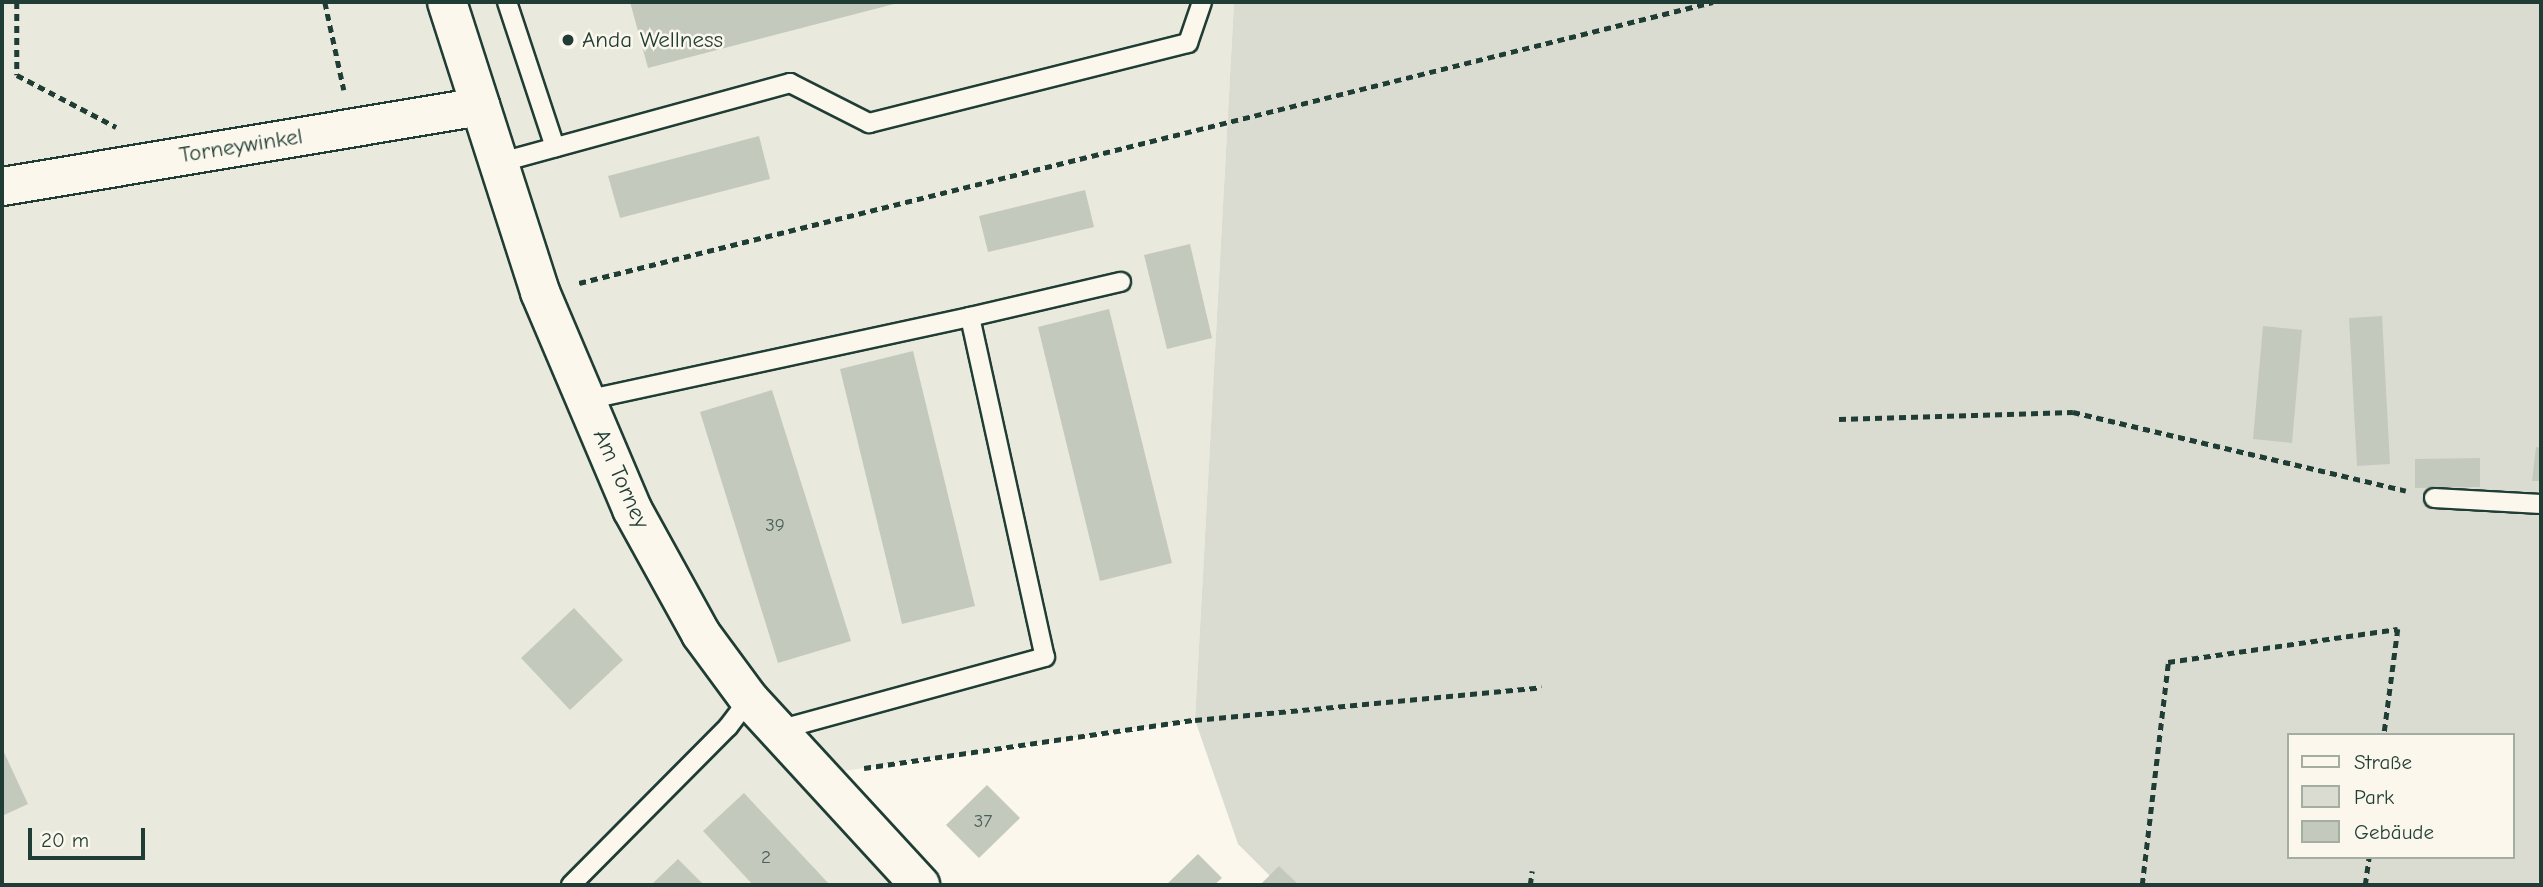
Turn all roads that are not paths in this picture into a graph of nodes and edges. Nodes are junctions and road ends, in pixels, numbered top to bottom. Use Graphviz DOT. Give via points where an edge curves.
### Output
graph roads {
  1 [pos="447,2"];
  2 [pos="507,2"];
  3 [pos="1202,2"];
  4 [pos="480,106"];
  5 [pos="555,147"];
  6 [pos="498,163"];
  7 [pos="2,186"];
  8 [pos="1121,282"];
  9 [pos="970,317"];
  10 [pos="586,400"];
  11 [pos="2434,498"];
  12 [pos="2541,504"];
  13 [pos="749,699"];
  14 [pos="779,730"];
  15 [pos="571,885"];
  16 [pos="920,885"];
  1 -- 4 [label="street, Am Torney"];
  2 -- 5 [label="lane"];
  3 -- 5 [label="lane" via="1188,43 869,122 790,83"];
  4 -- 6 [label="street, Am Torney"];
  4 -- 7 [label="street, Torneywinkel"];
  5 -- 6 [label="lane"];
  6 -- 10 [label="street, Am Torney" via="540,292"];
  8 -- 9 [label="lane"];
  9 -- 10 [label="lane"];
  9 -- 14 [label="lane" via="1045,657"];
  10 -- 13 [label="street, Am Torney" via="632,509 701,634"];
  11 -- 12 [label="lane"];
  13 -- 14 [label="street, Am Torney"];
  13 -- 15 [label="lane" via="728,727"];
  14 -- 16 [label="street, Am Torney"];
}
